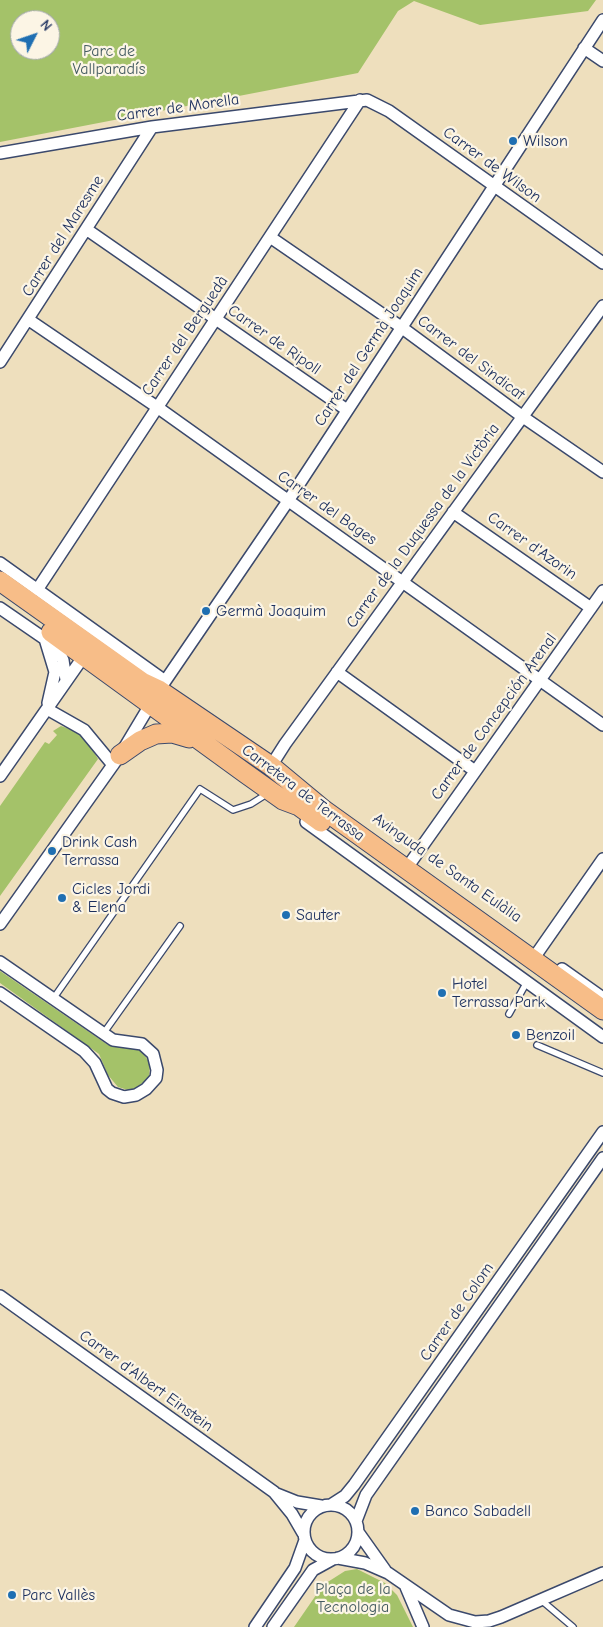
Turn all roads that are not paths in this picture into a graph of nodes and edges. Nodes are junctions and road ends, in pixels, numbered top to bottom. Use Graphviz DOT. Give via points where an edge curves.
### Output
graph roads {
  1 [pos="603,20"];
  2 [pos="584,48"];
  3 [pos="603,61"];
  4 [pos="360,100"];
  5 [pos="152,127"];
  6 [pos="0,153"];
  7 [pos="494,187"];
  8 [pos="86,229"];
  9 [pos="270,237"];
  10 [pos="603,263"];
  11 [pos="603,306"];
  12 [pos="29,320"];
  13 [pos="215,320"];
  14 [pos="401,327"];
  15 [pos="0,362"];
  16 [pos="157,407"];
  17 [pos="347,410"];
  18 [pos="522,417"];
  19 [pos="603,472"];
  20 [pos="288,501"];
  21 [pos="453,512"];
  22 [pos="0,563"];
  23 [pos="0,581"];
  24 [pos="403,581"];
  25 [pos="37,590"];
  26 [pos="603,591"];
  27 [pos="0,596"];
  28 [pos="0,608"];
  29 [pos="591,608"];
  30 [pos="49,630"];
  31 [pos="85,658"];
  32 [pos="337,672"];
  33 [pos="66,680"];
  34 [pos="541,681"];
  35 [pos="153,686"];
  36 [pos="46,710"];
  37 [pos="603,725"];
  38 [pos="205,744"];
  39 [pos="116,760"];
  40 [pos="271,766"];
  41 [pos="475,771"];
  42 [pos="0,776"];
  43 [pos="262,797"];
  44 [pos="284,800"];
  45 [pos="603,859"];
  46 [pos="412,862"];
  47 [pos="0,924"];
  48 [pos="180,926"];
  49 [pos="538,952"];
  50 [pos="0,962"];
  51 [pos="528,980"];
  52 [pos="0,993"];
  53 [pos="603,998"];
  54 [pos="53,999"];
  55 [pos="603,1010"];
  56 [pos="509,1014"];
  57 [pos="603,1023"];
  58 [pos="103,1034"];
  59 [pos="603,1036"];
  60 [pos="537,1045"];
  61 [pos="603,1072"];
  62 [pos="603,1132"];
  63 [pos="603,1158"];
  64 [pos="0,1296"];
  65 [pos="274,1492"];
  66 [pos="326,1506"];
  67 [pos="357,1527"];
  68 [pos="304,1537"];
  69 [pos="336,1559"];
  70 [pos="388,1573"];
  71 [pos="603,1573"];
  72 [pos="405,1585"];
  73 [pos="541,1600"];
  74 [pos="501,1617"];
  75 [pos="254,1627"];
  76 [pos="273,1627"];
  77 [pos="423,1627"];
  78 [pos="487,1627"];
  79 [pos="573,1627"];
  1 -- 2 [label="street, Carrer del Germà Joaquim"];
  2 -- 3 [label="street"];
  2 -- 7 [label="street, Carrer del Germà Joaquim"];
  4 -- 5 [label="street, Carrer de Morella"];
  4 -- 7 [label="street, Carrer de Wilson" via="380,104"];
  4 -- 9 [label="street, Carrer del Berguedà"];
  5 -- 6 [label="street, Carrer de Morella"];
  5 -- 8 [label="street, Carrer del Maresme"];
  7 -- 10 [label="street, Carrer de Wilson"];
  7 -- 14 [label="street, Carrer del Germà Joaquim"];
  8 -- 12 [label="street, Carrer del Maresme"];
  8 -- 13 [label="street, Carrer de Ripoll"];
  9 -- 13 [label="street, Carrer del Berguedà"];
  9 -- 14 [label="street, Carrer del Sindicat"];
  11 -- 18 [label="street, Carrer de la Duquessa de la Victòria"];
  12 -- 15 [label="street, Carrer del Maresme"];
  12 -- 16 [label="street, Carrer del Bages"];
  13 -- 16 [label="street, Carrer del Berguedà"];
  13 -- 17 [label="street, Carrer de Ripoll"];
  14 -- 17 [label="street, Carrer del Germà Joaquim"];
  14 -- 18 [label="street, Carrer del Sindicat"];
  16 -- 20 [label="street, Carrer del Bages"];
  16 -- 25 [label="street, Carrer del Berguedà"];
  17 -- 20 [label="street, Carrer del Germà Joaquim"];
  18 -- 19 [label="street, Carrer del Sindicat"];
  18 -- 21 [label="street, Carrer de la Duquessa de la Victòria"];
  20 -- 24 [label="street, Carrer del Bages"];
  20 -- 35 [label="street, Carrer del Germà Joaquim"];
  21 -- 24 [label="street, Carrer de la Duquessa de la Victòria"];
  21 -- 29 [label="street, Carrer d'Azorin"];
  22 -- 25 [label="street"];
  23 -- 35 [label="main road, Carretera de Terrassa"];
  24 -- 32 [label="street, Carrer de la Duquessa de la Victòria"];
  24 -- 34 [label="street, Carrer del Bages"];
  25 -- 35 [label="street"];
  26 -- 29 [label="street, Carrer de Concepción Arenal"];
  27 -- 30 [label="main road, Carretera de Terrassa"];
  28 -- 36 [label="street" via="45,639 55,672"];
  29 -- 34 [label="street, Carrer de Concepción Arenal"];
  30 -- 31 [label="main road, Carretera de Terrassa"];
  30 -- 33 [label="street" via="63,660"];
  31 -- 33 [label="street"];
  31 -- 35 [label="main road, Carretera de Terrassa"];
  31 -- 35 [label="street" via="96,658 128,678"];
  32 -- 40 [label="street, Carrer de la Duquessa de la Victòria"];
  32 -- 41 [label="street"];
  33 -- 36 [label="street"];
  34 -- 37 [label="street, Carrer del Bages"];
  34 -- 41 [label="street, Carrer de Concepción Arenal"];
  35 -- 38 [label="main road, Carretera de Terrassa"];
  35 -- 39 [label="street, Carrer del Germà Joaquim"];
  35 -- 40 [label="main road, Carretera de Terrassa"];
  36 -- 39 [label="street" via="84,730"];
  36 -- 42 [label="street"];
  38 -- 39 [label="main road" via="172,733 156,734 140,741"];
  38 -- 44 [label="main road, Carretera de Terrassa"];
  39 -- 47 [label="street, Carrer del Germà Joaquim"];
  40 -- 46 [label="street, Avinguda de Santa Eulàlia"];
  40 -- 55 [label="main road, Carretera de Terrassa" via="324,810"];
  41 -- 46 [label="street, Carrer de Concepción Arenal"];
  43 -- 54 [label="lane" via="233,810 200,789"];
  44 -- 51 [label="street" via="294,813 348,853"];
  44 -- 57 [label="main road, Carretera de Terrassa" via="299,806"];
  45 -- 49 [label="street"];
  46 -- 49 [label="street, Avinguda de Santa Eulàlia"];
  48 -- 58 [label="lane"];
  49 -- 53 [label="street, Avinguda de Santa Eulàlia"];
  50 -- 54 [label="street"];
  51 -- 56 [label="lane"];
  51 -- 59 [label="street"];
  52 -- 58 [label="street" via="84,1051 112,1093 130,1097 146,1089 156,1078 157,1070 150,1050 142,1044 113,1040"];
  54 -- 58 [label="street"];
  60 -- 61 [label="lane"];
  62 -- 66 [label="street, Carrer de Colom" via="354,1485 345,1496"];
  63 -- 67 [label="street, Carrer de Colom" via="366,1495"];
  64 -- 65 [label="street, Carrer d'Albert Einstein"];
  65 -- 66 [label="street, Carrer d'Albert Einstein" via="297,1502"];
  65 -- 68 [label="street, Carrer d'Albert Einstein" via="292,1514"];
  66 -- 67 [label="street" via="343,1508"];
  66 -- 68 [label="street" via="310,1514"];
  67 -- 69 [label="street" via="355,1544"];
  67 -- 70 [label="street" via="374,1558"];
  68 -- 69 [label="street" via="318,1556"];
  68 -- 75 [label="street" via="295,1568"];
  69 -- 70 [label="street" via="361,1561"];
  69 -- 76 [label="street" via="313,1570"];
  70 -- 72 [label="street"];
  71 -- 73 [label="street"];
  72 -- 74 [label="street" via="456,1618 482,1622"];
  72 -- 77 [label="street"];
  73 -- 74 [label="street"];
  73 -- 79 [label="lane"];
  74 -- 78 [label="street"];
}
